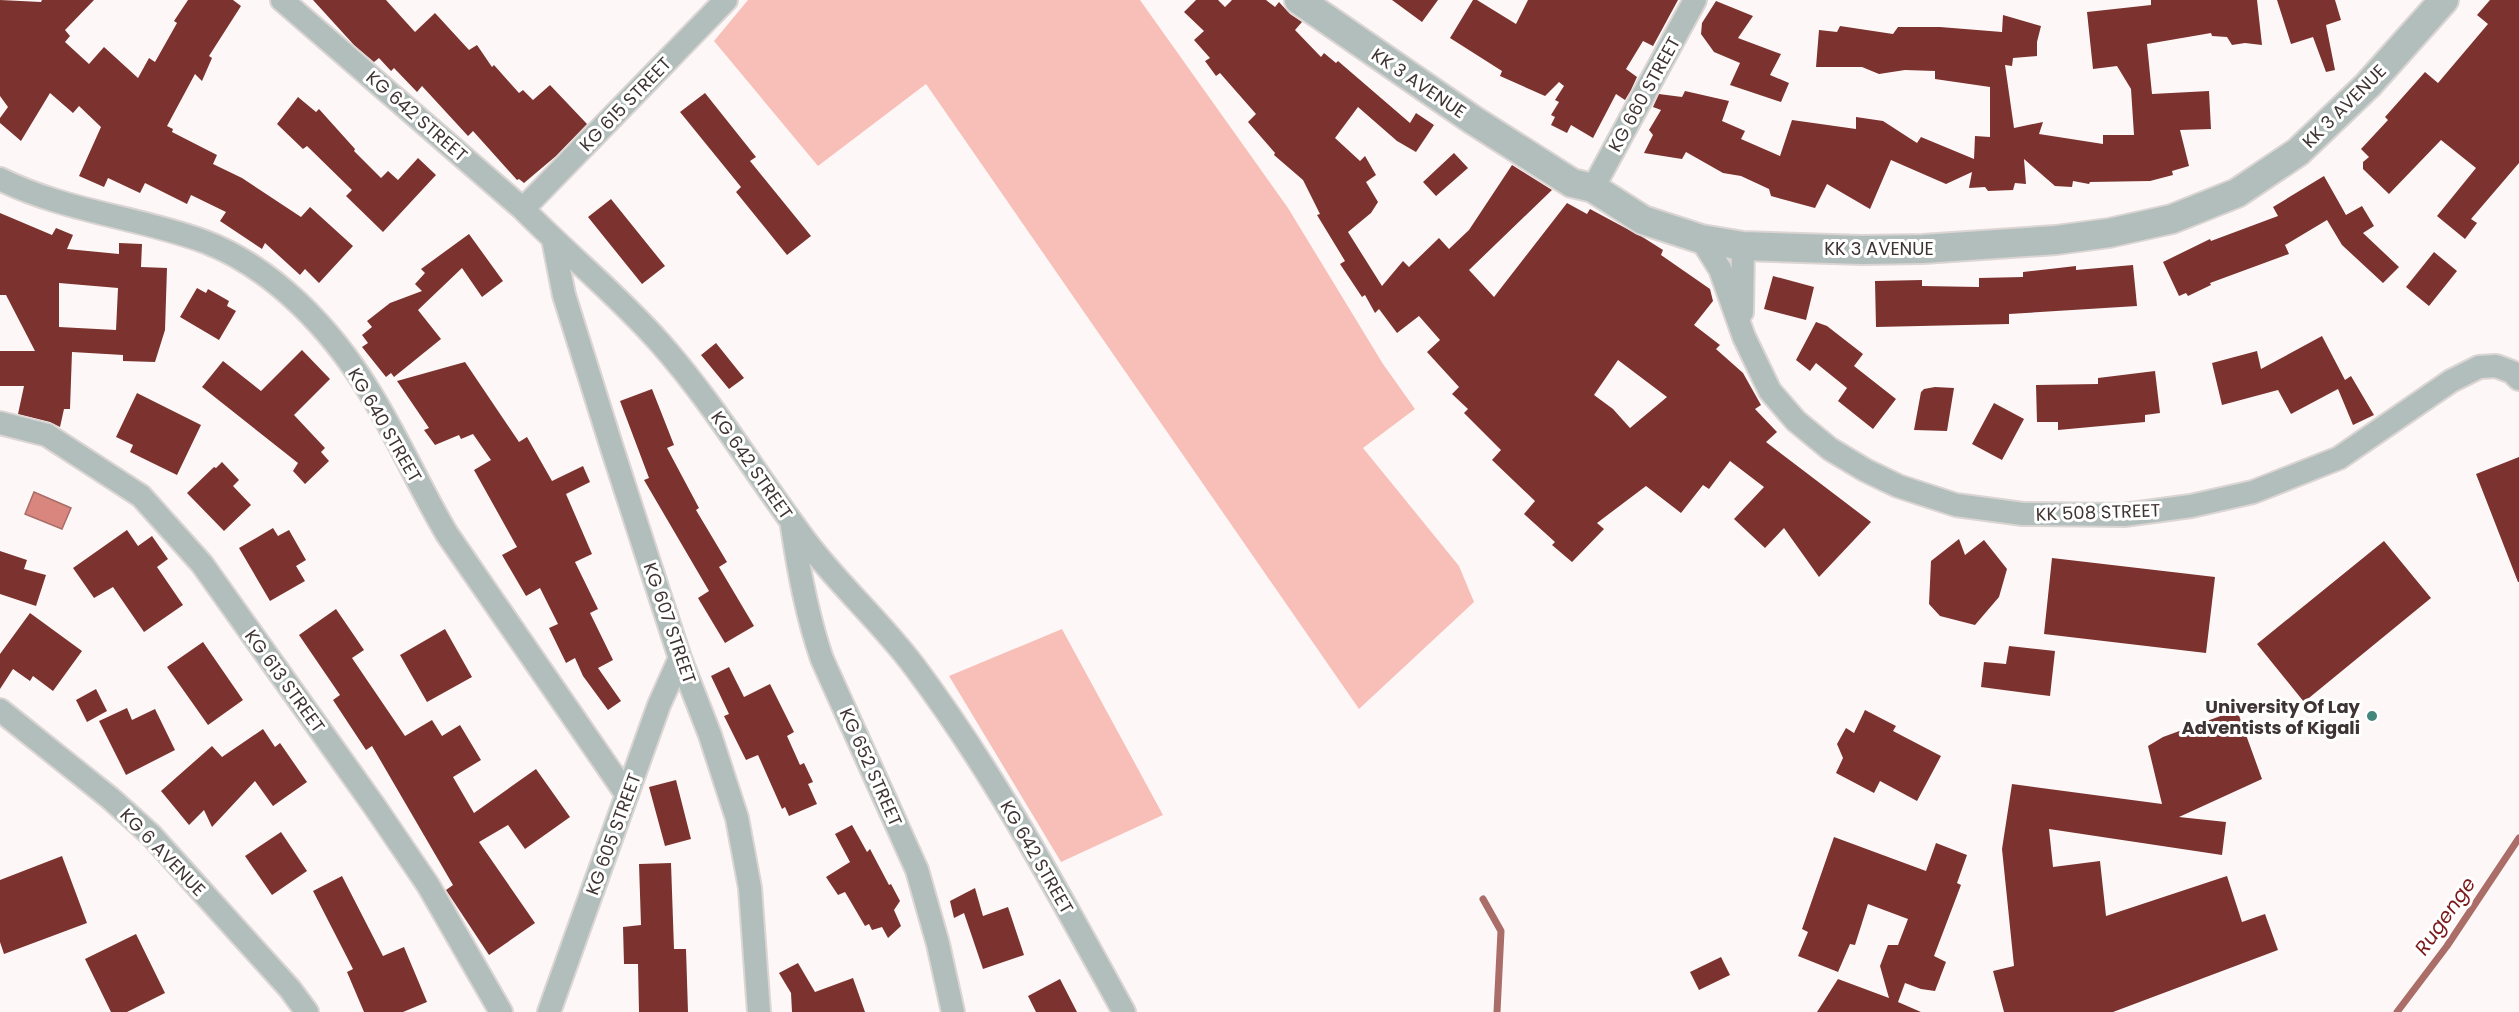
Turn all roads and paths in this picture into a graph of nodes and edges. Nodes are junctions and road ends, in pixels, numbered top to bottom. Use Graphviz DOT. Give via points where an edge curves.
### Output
graph roads {
  1 [pos="282,0"];
  2 [pos="726,0"];
  3 [pos="1299,0"];
  4 [pos="1695,0"];
  5 [pos="2444,0"];
  6 [pos="0,179"];
  7 [pos="1593,188"];
  8 [pos="524,209"];
  9 [pos="553,239"];
  10 [pos="1701,239"];
  11 [pos="1743,246"];
  12 [pos="1744,337"];
  13 [pos="2519,379"];
  14 [pos="0,423"];
  15 [pos="791,522"];
  16 [pos="680,658"];
  17 [pos="1,715"];
  18 [pos="627,795"];
  19 [pos="307,1012"];
  20 [pos="501,1012"];
  21 [pos="549,1012"];
  22 [pos="759,1012"];
  23 [pos="953,1012"];
  24 [pos="1125,1012"];
  1 -- 8 [label="street, KG 642 STREET"];
  2 -- 8 [label="street, KG 615 STREET"];
  3 -- 7 [label="street, KK 3 AVENUE" via="1473,120 1572,183"];
  4 -- 7 [label="street, KG 660 STREET"];
  5 -- 11 [label="street, KK 3 AVENUE" via="2368,85 2298,152 2237,194 2172,219 2056,240 1934,248"];
  6 -- 18 [label="street, KG 640 STREET" via="61,203 205,242 251,264 292,297 334,342 369,390 447,534"];
  7 -- 10 [label="street, KK 3 AVENUE" via="1643,220"];
  8 -- 9 [label="street, KG 642 STREET"];
  9 -- 15 [label="street, KG 642 STREET" via="608,288 661,344 711,407"];
  9 -- 16 [label="street, KG 607 STREET" via="564,295"];
  10 -- 11 [label="street, KK 3 AVENUE"];
  10 -- 12 [label="street, KK 508 STREET" via="1720,269"];
  11 -- 12 [label="street, KK 508 STREET"];
  12 -- 13 [label="street, KK 508 STREET" via="1770,391 1796,421 1830,448 1898,486 1956,505 2023,514 2124,515 2191,507 2253,492 2339,458 2451,381 2479,367 2496,366"];
  14 -- 20 [label="street, KG 613 STREET" via="47,435 141,496 202,564 422,876"];
  15 -- 23 [label="street, KG 652 STREET" via="812,629 917,870"];
  15 -- 24 [label="street, KG 642 STREET" via="825,567 871,613 914,666 1001,793"];
  16 -- 18 [label="street, KG 605 STREET"];
  16 -- 22 [label="street, KG 607 STREET" via="737,818 750,888"];
  17 -- 19 [label="street, KG 6 AVENUE" via="110,798 151,835"];
  18 -- 21 [label="street, KG 605 STREET"];
}
